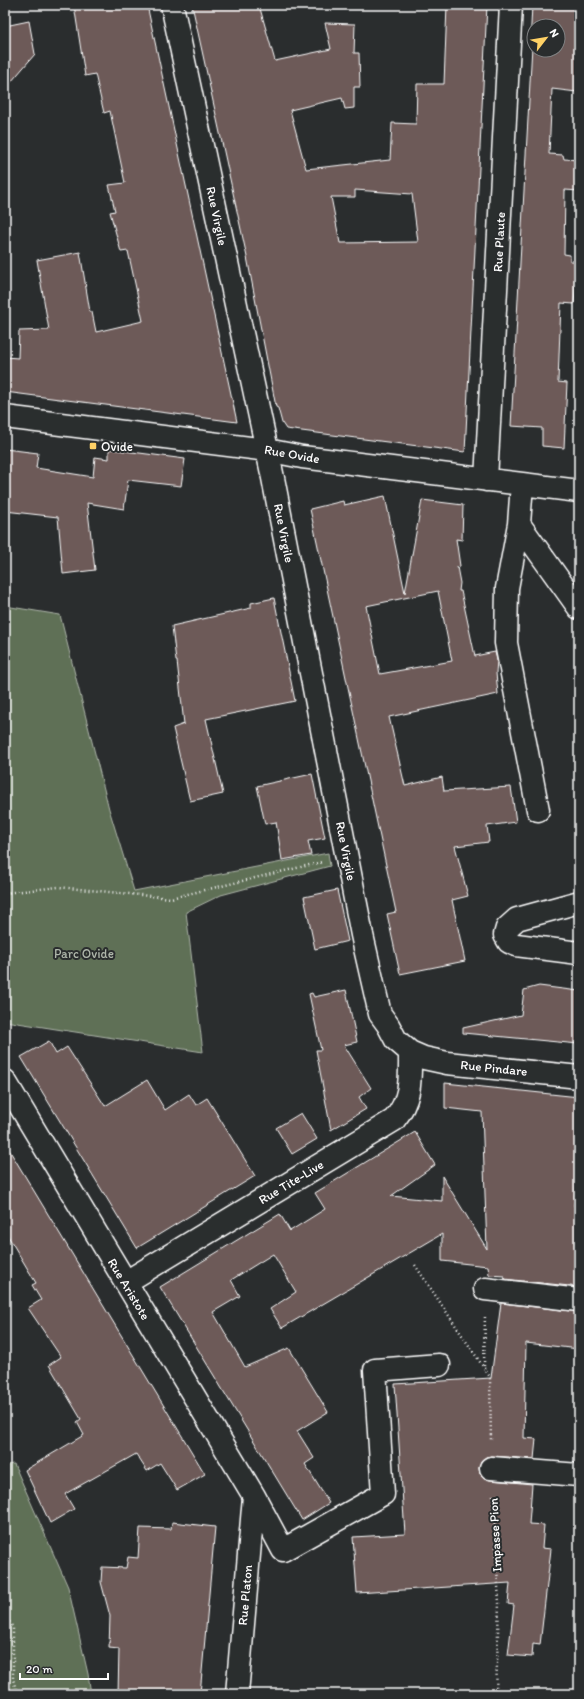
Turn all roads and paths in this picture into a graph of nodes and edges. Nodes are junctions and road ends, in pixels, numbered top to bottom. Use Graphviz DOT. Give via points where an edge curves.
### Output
graph roads {
  1 [pos="172,5"];
  2 [pos="511,5"];
  3 [pos="5,417"];
  4 [pos="267,450"];
  5 [pos="486,480"];
  6 [pos="522,484"];
  7 [pos="579,491"];
  8 [pos="519,524"];
  9 [pos="579,608"];
  10 [pos="538,810"];
  11 [pos="348,856"];
  12 [pos="5,893"];
  13 [pos="579,902"];
  14 [pos="579,953"];
  15 [pos="410,1052"];
  16 [pos="579,1077"];
  17 [pos="5,1081"];
  18 [pos="415,1265"];
  19 [pos="126,1282"];
  20 [pos="485,1289"];
  21 [pos="579,1300"];
  22 [pos="439,1365"];
  23 [pos="484,1367"];
  24 [pos="492,1468"];
  25 [pos="579,1476"];
  26 [pos="254,1496"];
  27 [pos="5,1616"];
  28 [pos="17,1694"];
  29 [pos="236,1694"];
  30 [pos="496,1694"];
  1 -- 4 [label="street, Rue Virgile"];
  2 -- 5 [label="street, Rue Plaute"];
  3 -- 4 [label="street, Rue Ovide"];
  4 -- 5 [label="street, Rue Ovide" via="302,457"];
  4 -- 11 [label="street, Rue Virgile"];
  5 -- 6 [label="street, Rue Ovide"];
  6 -- 7 [label="street, Rue Ovide"];
  6 -- 8 [label="street"];
  8 -- 9 [label="street"];
  8 -- 10 [label="street" via="507,588 506,643"];
  11 -- 12 [label="path" via="171,898 58,887"];
  11 -- 15 [label="street, Rue Virgile" via="380,1014 396,1040"];
  13 -- 14 [label="street" via="517,919 507,928 505,934 509,942 516,945"];
  15 -- 16 [label="street, Rue Pindare" via="446,1063"];
  15 -- 19 [label="street, Rue Tite-Live" via="408,1093 403,1109 394,1120"];
  17 -- 19 [label="street, Rue Aristote"];
  18 -- 23 [label="path"];
  19 -- 26 [label="street, Rue Aristote"];
  20 -- 21 [label="street"];
  20 -- 23 [label="path"];
  22 -- 26 [label="street, Rue Aristote" via="375,1370 383,1494 283,1550"];
  23 -- 24 [label="path, Impasse Pion" via="490,1377"];
  24 -- 25 [label="street"];
  24 -- 30 [label="path, Impasse Pion" via="499,1603"];
  26 -- 29 [label="street, Rue Platon"];
  27 -- 28 [label="path" via="13,1628 13,1679"];
}
